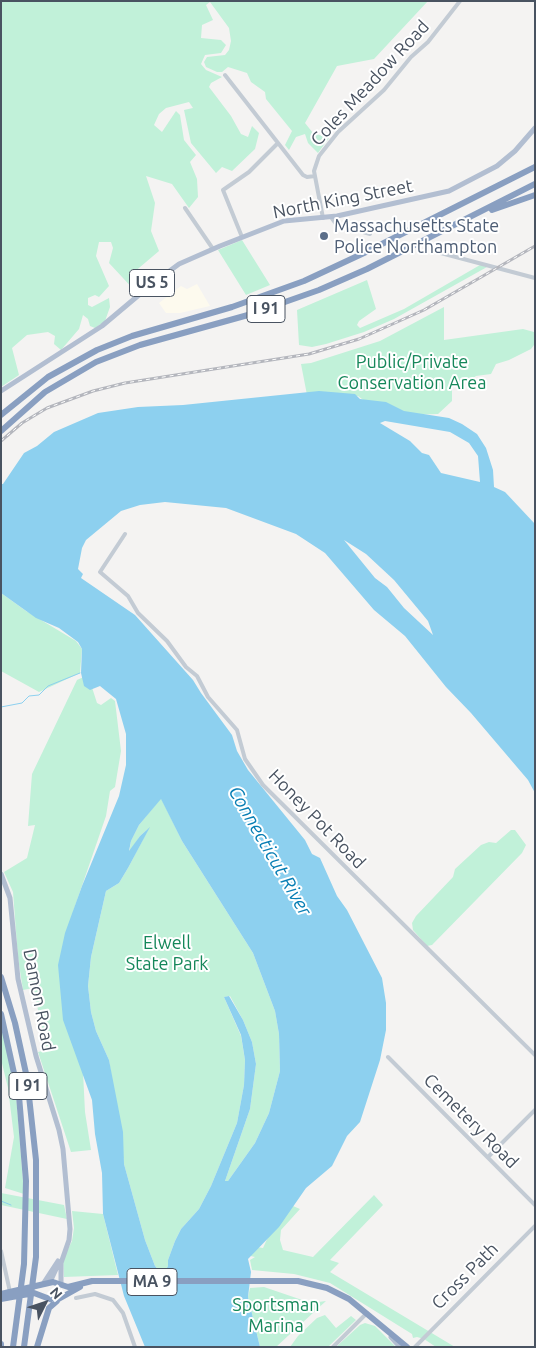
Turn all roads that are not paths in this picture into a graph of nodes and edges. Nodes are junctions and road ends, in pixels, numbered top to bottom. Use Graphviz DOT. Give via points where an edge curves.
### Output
graph roads {
  1 [pos="460,1"];
  2 [pos="225,75"];
  3 [pos="535,128"];
  4 [pos="278,143"];
  5 [pos="535,167"];
  6 [pos="315,176"];
  7 [pos="535,184"];
  8 [pos="535,195"];
  9 [pos="185,208"];
  10 [pos="331,217"];
  11 [pos="323,218"];
  12 [pos="456,224"];
  13 [pos="370,234"];
  14 [pos="242,237"];
  15 [pos="213,249"];
  16 [pos="437,252"];
  17 [pos="535,278"];
  18 [pos="1,391"];
  19 [pos="1,415"];
  20 [pos="1,431"];
  21 [pos="125,534"];
  22 [pos="1,874"];
  23 [pos="1,977"];
  24 [pos="1,1014"];
  25 [pos="535,1055"];
  26 [pos="388,1057"];
  27 [pos="535,1110"];
  28 [pos="488,1157"];
  29 [pos="535,1205"];
  30 [pos="535,1226"];
  31 [pos="66,1248"];
  32 [pos="1,1251"];
  33 [pos="100,1282"];
  34 [pos="47,1283"];
  35 [pos="61,1284"];
  36 [pos="10,1292"];
  37 [pos="1,1294"];
  38 [pos="46,1298"];
  39 [pos="76,1298"];
  40 [pos="1,1299"];
  41 [pos="60,1299"];
  42 [pos="367,1314"];
  43 [pos="381,1326"];
  44 [pos="13,1347"];
  45 [pos="24,1347"];
  46 [pos="37,1347"];
  47 [pos="135,1347"];
  48 [pos="333,1347"];
  49 [pos="400,1347"];
  50 [pos="407,1347"];
  51 [pos="415,1347"];
  1 -- 6 [label="street, Coles Meadow Road" via="384,90 338,132 317,160"];
  2 -- 4 [label="street"];
  3 -- 10 [label="main road, North King Street / US 5" via="506,159 462,185 426,197"];
  4 -- 6 [label="street" via="304,174"];
  4 -- 14 [label="street" via="249,172 223,190"];
  5 -- 19 [label="highway, I 91" via="304,281 97,350 48,377"];
  6 -- 11 [label="street, Coles Meadow Road"];
  7 -- 12 [label="highway, I 91"];
  8 -- 12 [label="highway"];
  9 -- 15 [label="street"];
  10 -- 11 [label="main road, North King Street / US 5"];
  10 -- 13 [label="street" via="336,224"];
  11 -- 14 [label="main road, North King Street / US 5" via="284,221"];
  12 -- 20 [label="highway, I 91" via="367,269 302,297 229,321 147,342 104,358 51,388"];
  14 -- 15 [label="main road, North King Street / US 5"];
  15 -- 18 [label="main road, North King Street / US 5" via="165,274 102,326"];
  16 -- 17 [label="street"];
  21 -- 25 [label="street, Honey Pot Road" via="100,572 128,596 138,613 197,676 208,697 237,730 245,758 263,786"];
  22 -- 31 [label="main road, Damon Road" via="10,898 18,982 63,1149 70,1229"];
  23 -- 45 [label="highway, I 91" via="27,1078 38,1197 34,1277"];
  24 -- 44 [label="highway, I 91" via="20,1102 27,1195 23,1280"];
  26 -- 28 [label="street, Cemetery Road"];
  27 -- 28 [label="street"];
  28 -- 29 [label="street, Cemetery Road"];
  30 -- 51 [label="street, Cross Path"];
  31 -- 34 [label="main road, Damon Road"];
  31 -- 35 [label="main road, Damon Road" via="59,1271"];
  32 -- 36 [label="street"];
  33 -- 35 [label="highway, MA 9" via="88,1281 70,1287"];
  33 -- 41 [label="highway, MA 9" via="83,1286"];
  33 -- 42 [label="highway, MA 9" via="298,1281 327,1288 349,1299"];
  34 -- 35 [label="highway"];
  34 -- 36 [label="highway"];
  34 -- 38 [label="highway" via="44,1290"];
  35 -- 41 [label="highway" via="64,1291"];
  36 -- 37 [label="highway"];
  38 -- 40 [label="highway" via="34,1292"];
  38 -- 41 [label="highway" via="52,1301"];
  39 -- 47 [label="street" via="95,1294 113,1300 125,1317"];
  41 -- 46 [label="highway" via="49,1308"];
  42 -- 43 [label="highway, MA 9"];
  42 -- 48 [label="street"];
  43 -- 49 [label="main road"];
  43 -- 50 [label="highway, MA 9"];
}
